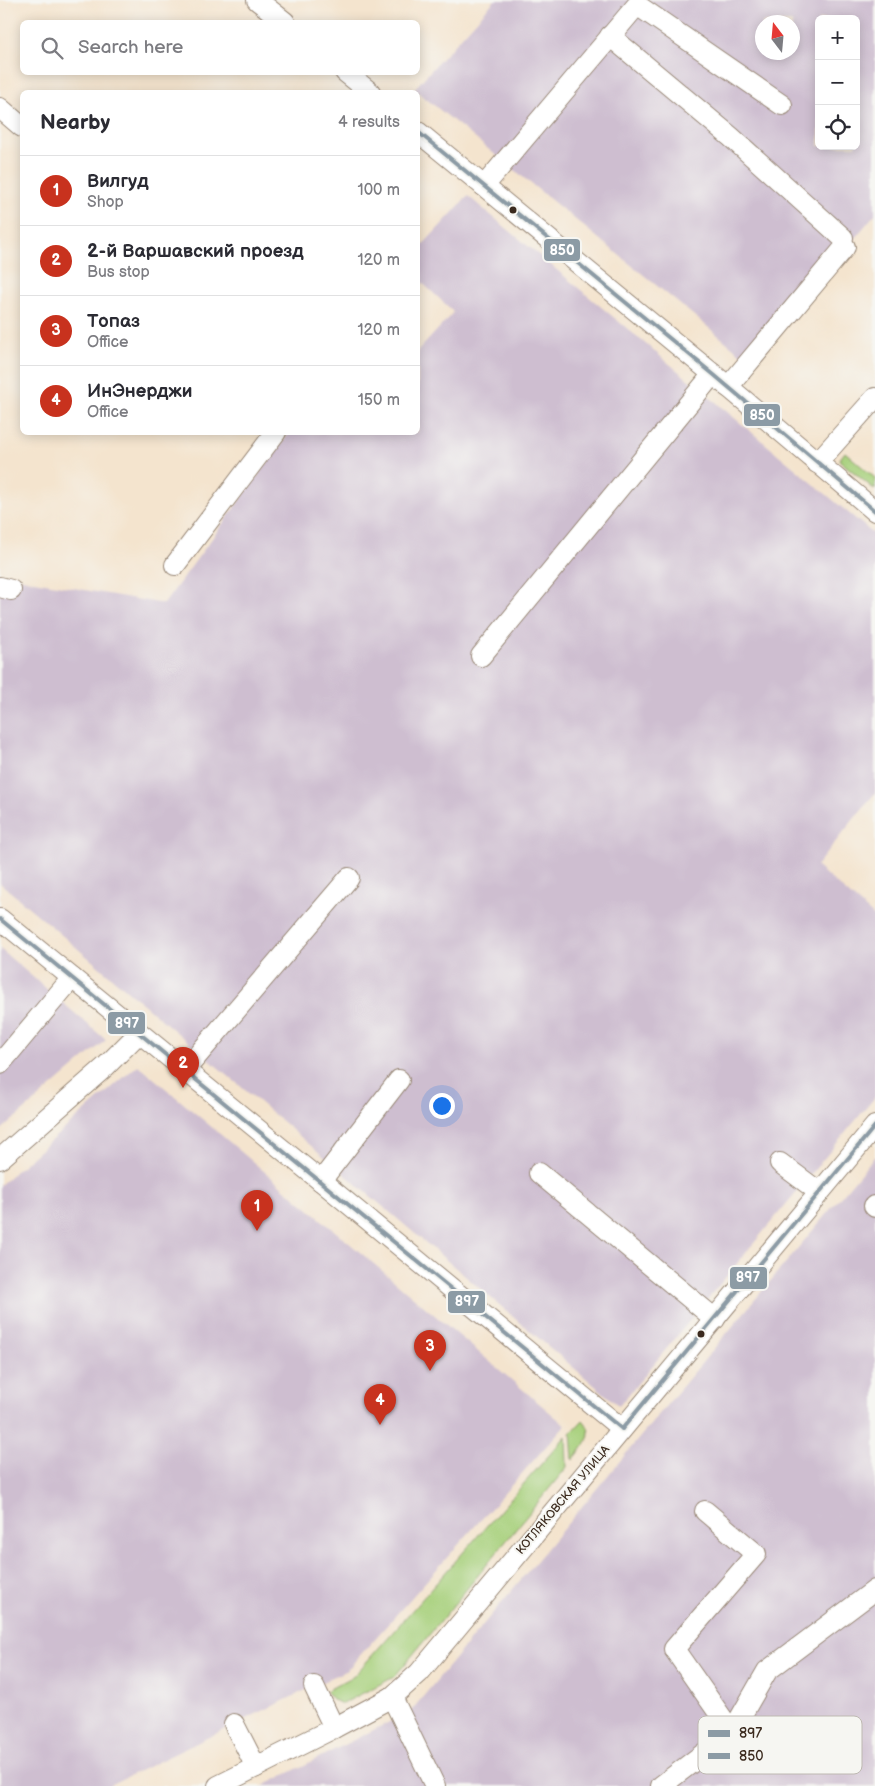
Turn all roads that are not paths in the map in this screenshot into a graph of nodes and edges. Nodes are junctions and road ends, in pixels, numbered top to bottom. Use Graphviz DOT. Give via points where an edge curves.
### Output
graph roads {
  1 [pos="257,0"];
  2 [pos="633,2"];
  3 [pos="282,20"];
  4 [pos="610,36"];
  5 [pos="350,75"];
  6 [pos="368,90"];
  7 [pos="782,105"];
  8 [pos="0,108"];
  9 [pos="20,126"];
  10 [pos="420,134"];
  11 [pos="484,186"];
  12 [pos="721,381"];
  13 [pos="875,398"];
  14 [pos="274,435"];
  15 [pos="817,463"];
  16 [pos="875,511"];
  17 [pos="175,565"];
  18 [pos="480,656"];
  19 [pos="349,878"];
  20 [pos="0,919"];
  21 [pos="72,978"];
  22 [pos="139,1033"];
  23 [pos="0,1064"];
  24 [pos="185,1070"];
  25 [pos="399,1080"];
  26 [pos="875,1126"];
  27 [pos="0,1159"];
  28 [pos="780,1163"];
  29 [pos="539,1173"];
  30 [pos="321,1181"];
  31 [pos="819,1192"];
  32 [pos="715,1319"];
  33 [pos="622,1429"];
  34 [pos="705,1511"];
  35 [pos="875,1590"];
  36 [pos="314,1686"];
  37 [pos="392,1697"];
  38 [pos="721,1716"];
  39 [pos="741,1716"];
  40 [pos="234,1724"];
  41 [pos="334,1728"];
  42 [pos="698,1758"];
  43 [pos="256,1767"];
  44 [pos="218,1786"];
  45 [pos="435,1786"];
  46 [pos="661,1786"];
  1 -- 3 [label="street"];
  2 -- 4 [label="street"];
  2 -- 7 [label="street"];
  4 -- 11 [label="street"];
  4 -- 12 [label="street" via="731,137 844,243"];
  5 -- 6 [label="street"];
  8 -- 9 [label="street"];
  10 -- 11 [label="street"];
  11 -- 12 [label="street"];
  12 -- 15 [label="street"];
  12 -- 18 [label="street"];
  13 -- 15 [label="street"];
  14 -- 17 [label="street"];
  15 -- 16 [label="street"];
  19 -- 24 [label="street"];
  20 -- 21 [label="street"];
  21 -- 22 [label="street"];
  21 -- 23 [label="street"];
  22 -- 24 [label="street"];
  22 -- 27 [label="street"];
  24 -- 30 [label="street"];
  25 -- 30 [label="street"];
  26 -- 31 [label="street, КОТЛЯКОВСКАЯ УЛИЦА"];
  28 -- 31 [label="street"];
  29 -- 32 [label="street"];
  30 -- 33 [label="street"];
  31 -- 32 [label="street, КОТЛЯКОВСКАЯ УЛИЦА"];
  32 -- 33 [label="street, КОТЛЯКОВСКАЯ УЛИЦА"];
  33 -- 37 [label="street, КОТЛЯКОВСКАЯ УЛИЦА" via="419,1673"];
  34 -- 38 [label="street" via="756,1554 674,1649"];
  35 -- 39 [label="street" via="767,1671"];
  36 -- 41 [label="street"];
  37 -- 41 [label="street, КОТЛЯКОВСКАЯ УЛИЦА"];
  37 -- 45 [label="street"];
  40 -- 43 [label="street"];
  41 -- 43 [label="street, КОТЛЯКОВСКАЯ УЛИЦА"];
  42 -- 46 [label="street"];
  43 -- 44 [label="street, КОТЛЯКОВСКАЯ УЛИЦА"];
}
